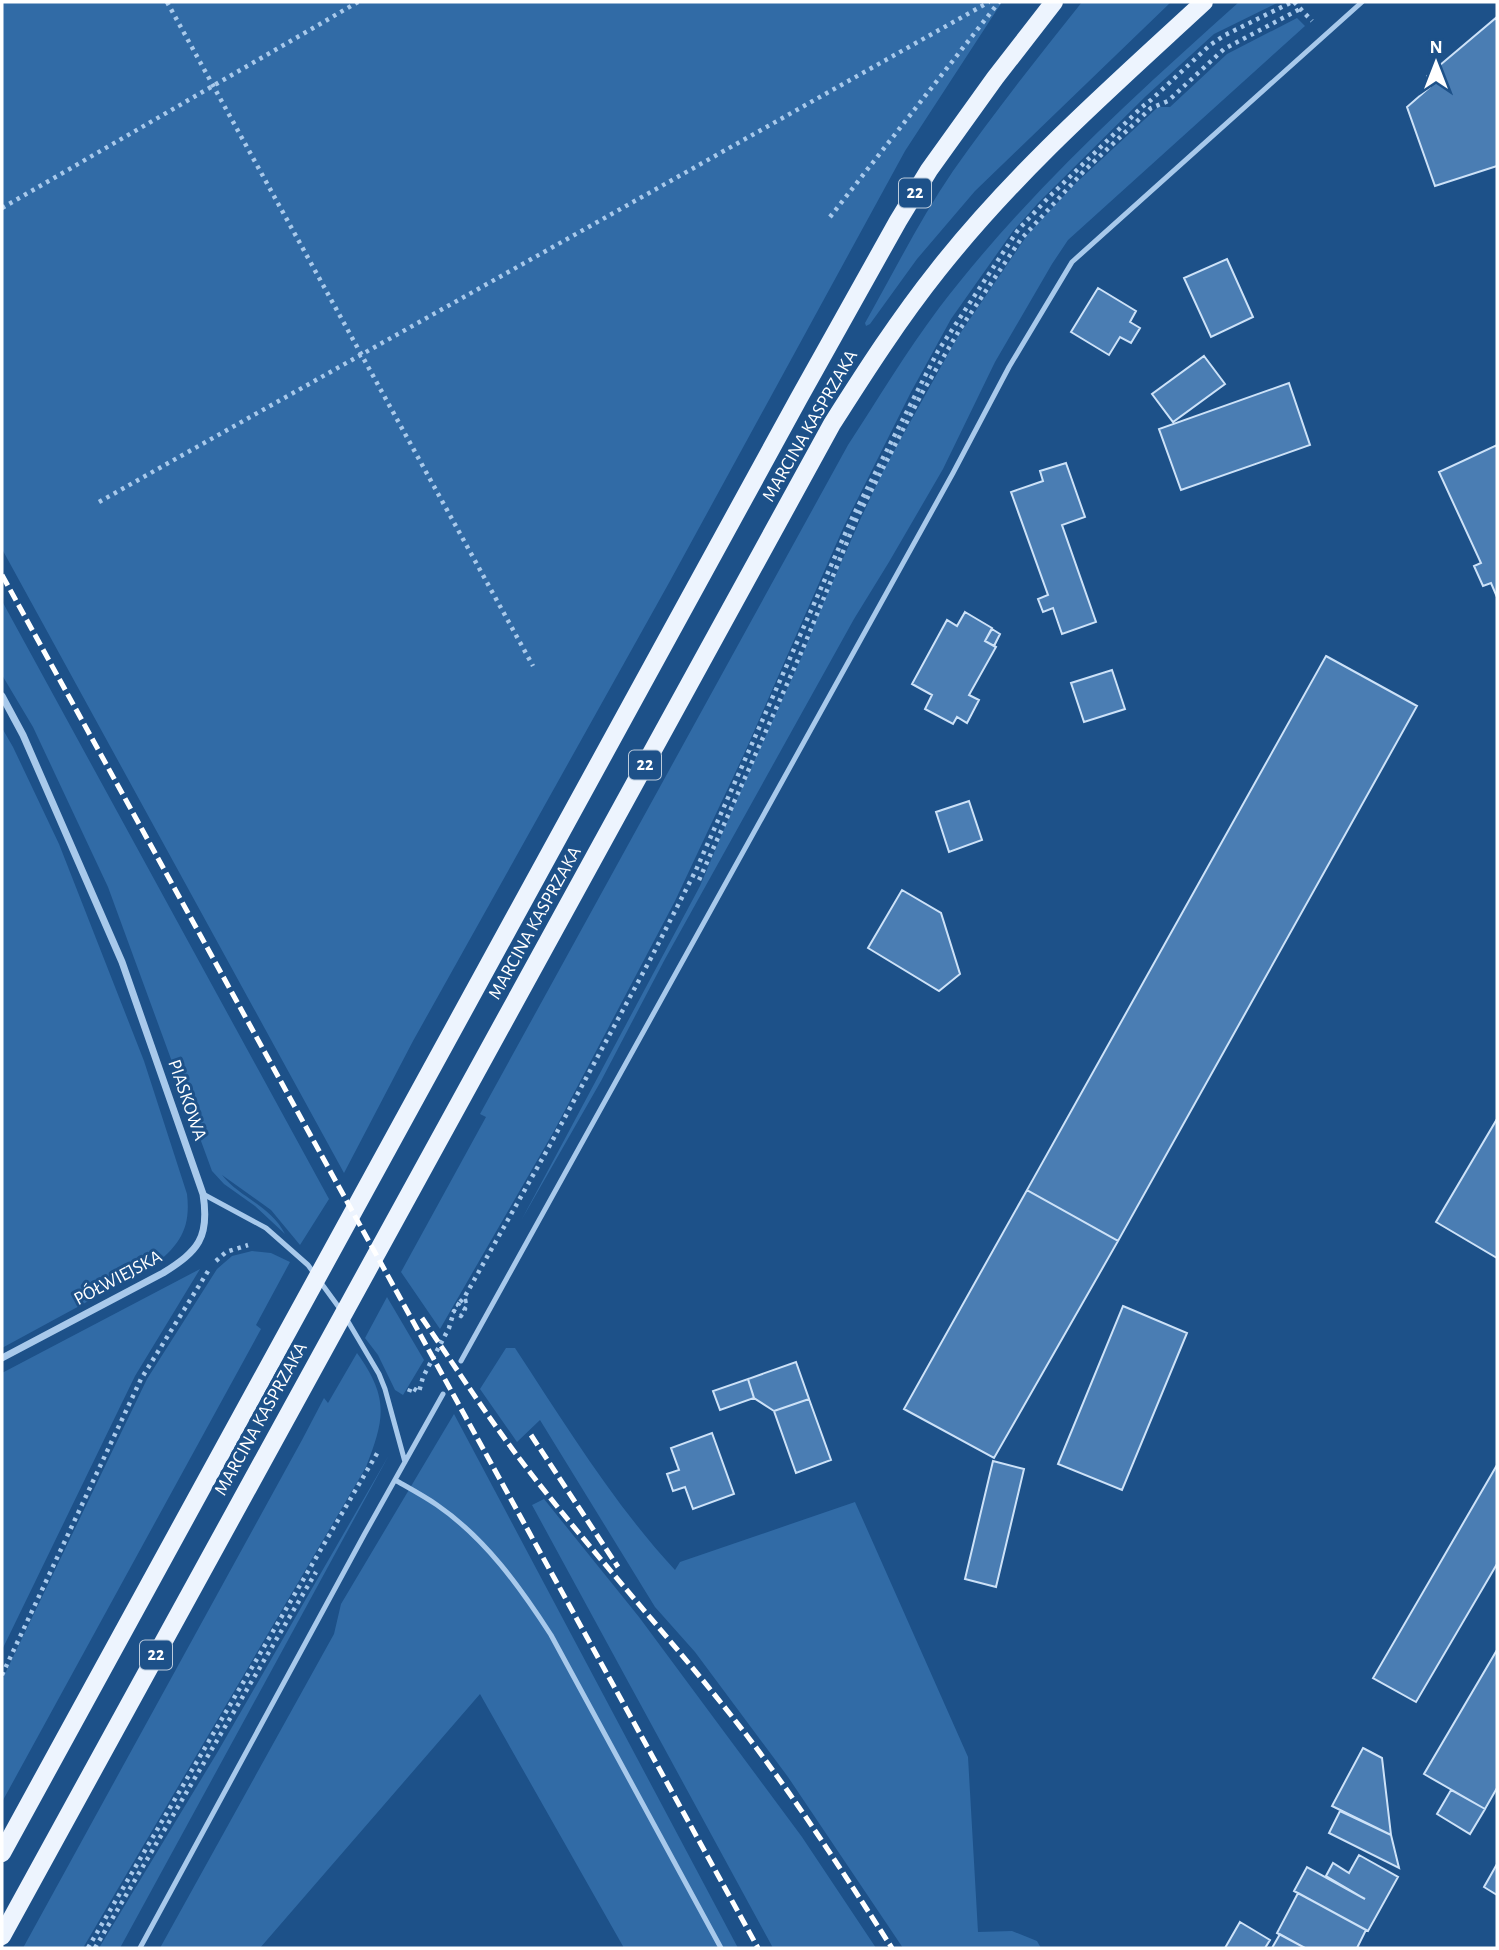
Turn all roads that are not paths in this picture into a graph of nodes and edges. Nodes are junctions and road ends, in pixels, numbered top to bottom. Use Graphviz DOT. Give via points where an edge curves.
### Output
graph roads {
  1 [pos="1054,2"];
  2 [pos="1204,2"];
  3 [pos="1362,2"];
  4 [pos="2,696"];
  5 [pos="203,1194"];
  6 [pos="2,1358"];
  7 [pos="461,1361"];
  8 [pos="443,1394"];
  9 [pos="405,1462"];
  10 [pos="395,1480"];
  11 [pos="2,1853"];
  12 [pos="2,1936"];
  13 [pos="140,1948"];
  14 [pos="721,1948"];
  1 -- 11 [label="main road, MARCINA KASPRZAKA / 22" via="949,142 898,221"];
  2 -- 12 [label="main road, MARCINA KASPRZAKA / 22" via="1052,144 938,269 832,424"];
  3 -- 7 [label="lane" via="1072,262 1009,368"];
  4 -- 5 [label="street, PIASKOWA" via="122,962"];
  5 -- 6 [label="street, PÓŁWIEJSKA" via="204,1233 184,1260"];
  5 -- 9 [label="lane" via="267,1228 308,1265 379,1374"];
  8 -- 9 [label="lane"];
  9 -- 10 [label="lane"];
  10 -- 13 [label="lane"];
  10 -- 14 [label="lane" via="452,1516 519,1587 551,1635"];
}
